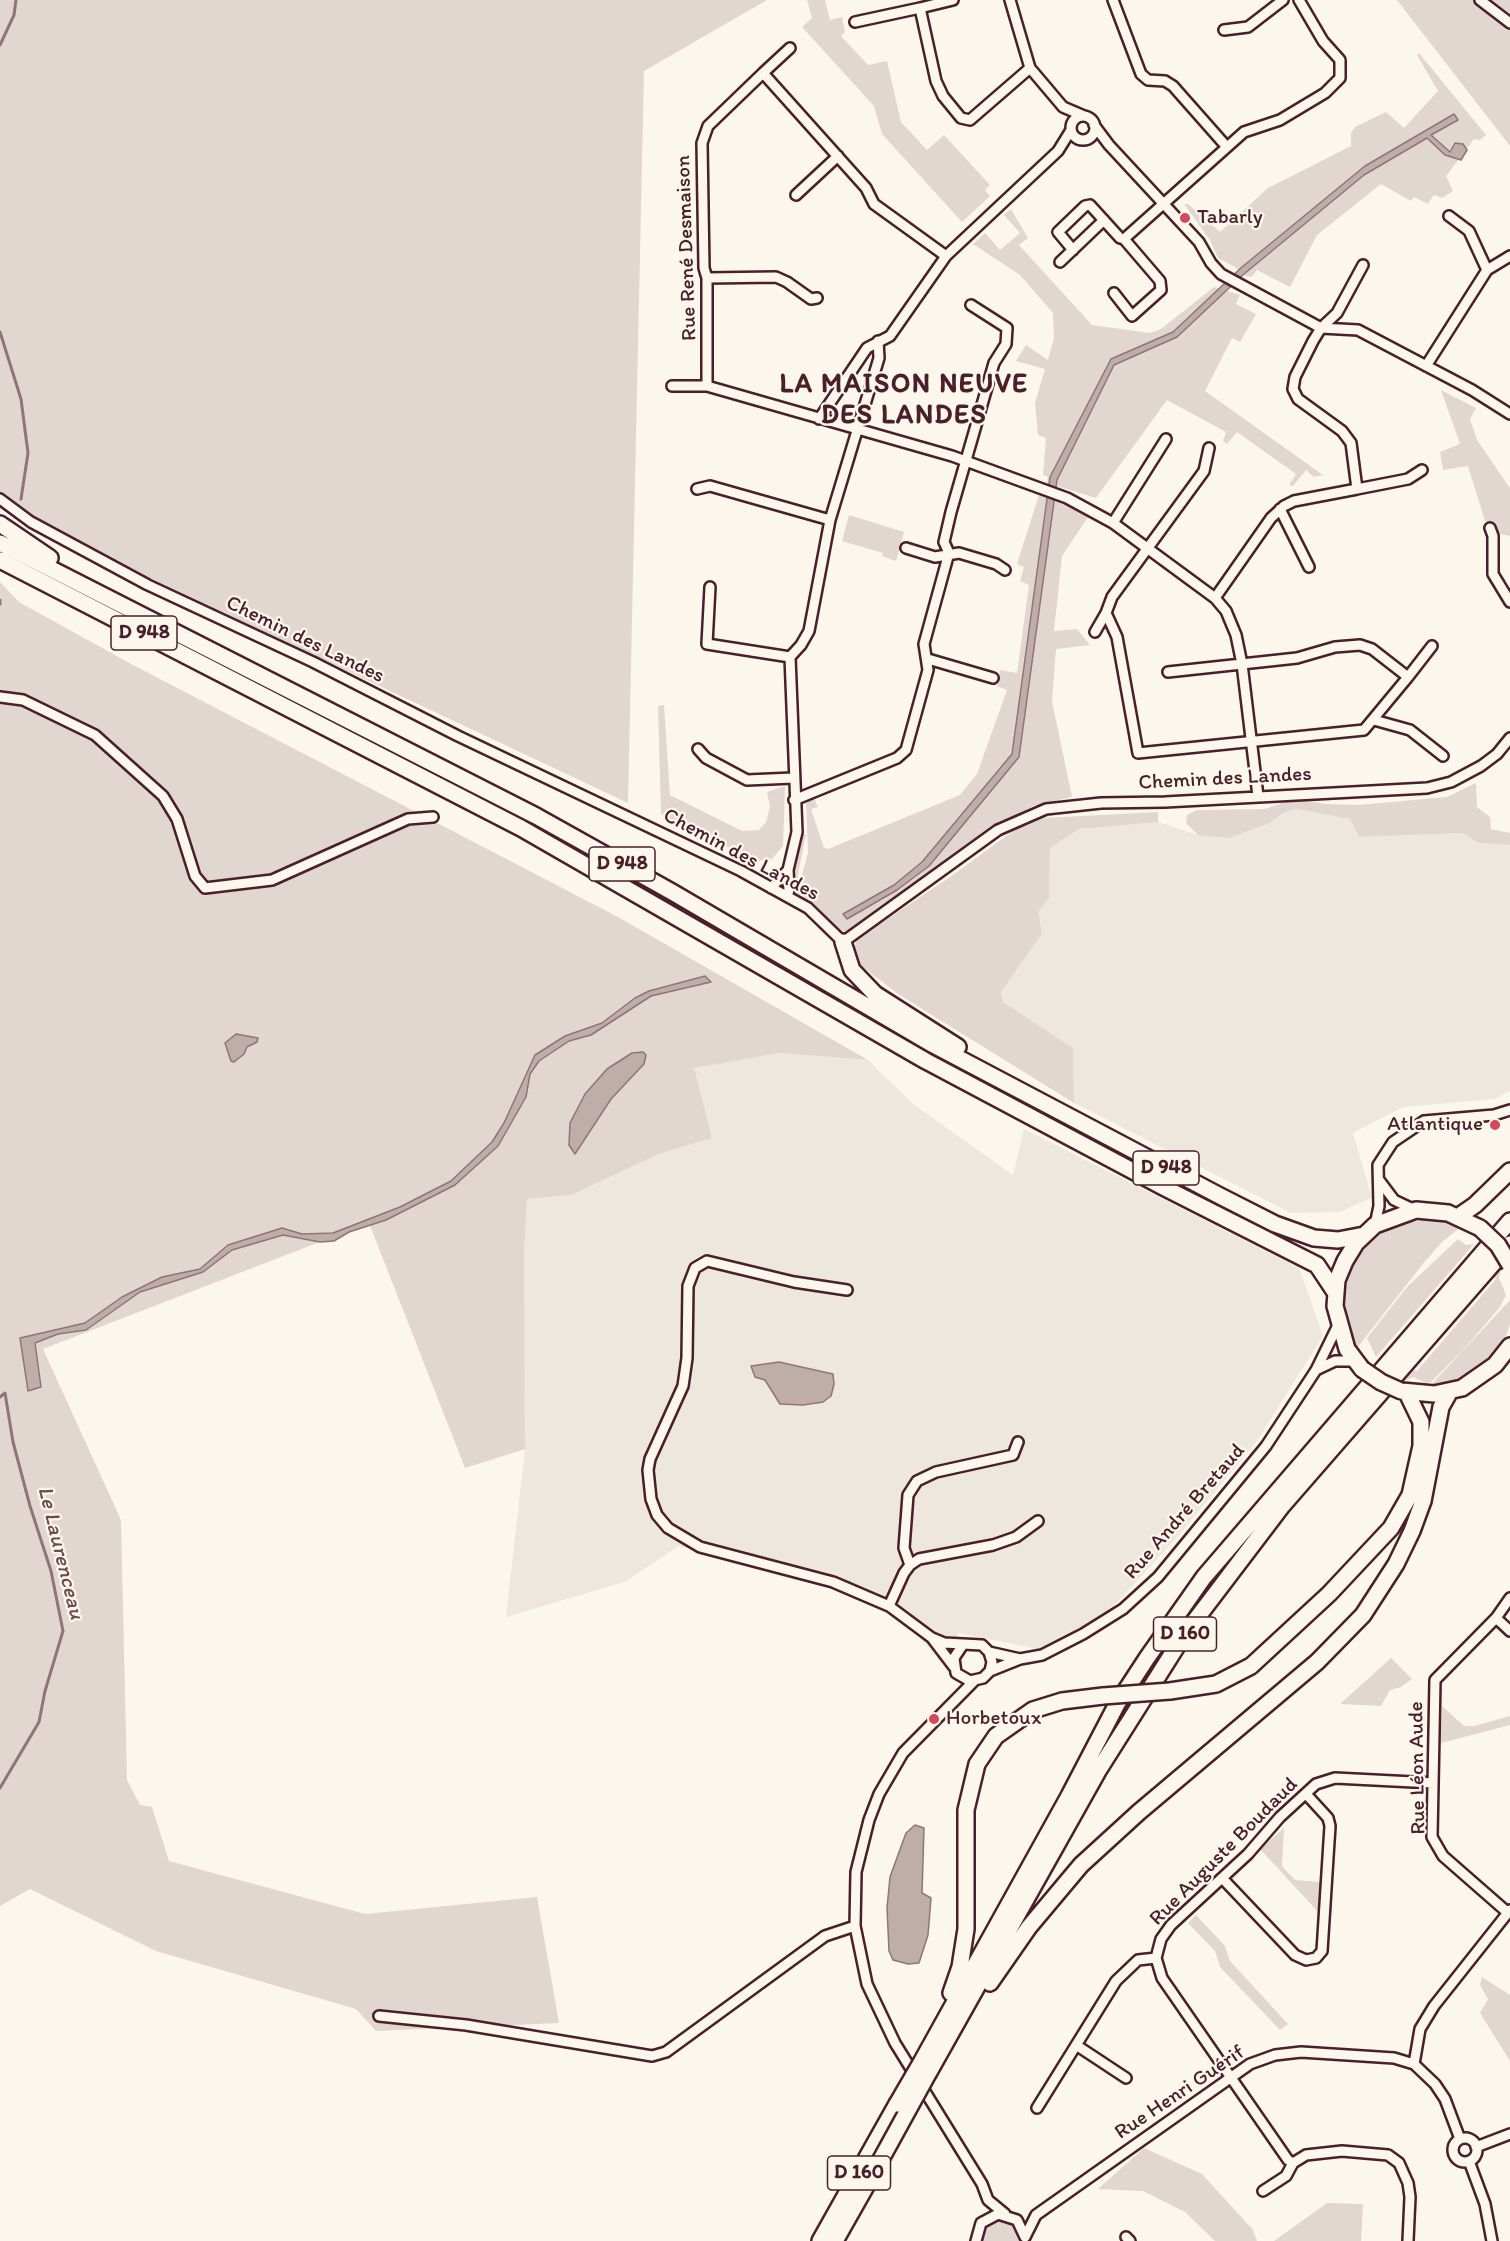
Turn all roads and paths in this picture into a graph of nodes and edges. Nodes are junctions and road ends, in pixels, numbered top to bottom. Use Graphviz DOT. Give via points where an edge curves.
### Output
graph roads {
  1 [pos="953,0"];
  2 [pos="1010,0"];
  3 [pos="1113,0"];
  4 [pos="1283,0"];
  5 [pos="1299,0"];
  6 [pos="1480,0"];
  7 [pos="920,8"];
  8 [pos="855,22"];
  9 [pos="1510,23"];
  10 [pos="1224,30"];
  11 [pos="790,48"];
  12 [pos="1030,68"];
  13 [pos="763,73"];
  14 [pos="1063,107"];
  15 [pos="1084,116"];
  16 [pos="1095,125"];
  17 [pos="1071,129"];
  18 [pos="1084,139"];
  19 [pos="1109,145"];
  20 [pos="1227,146"];
  21 [pos="1058,151"];
  22 [pos="838,156"];
  23 [pos="796,195"];
  24 [pos="1163,205"];
  25 [pos="1449,216"];
  26 [pos="1104,220"];
  27 [pos="1124,239"];
  28 [pos="1073,250"];
  29 [pos="946,256"];
  30 [pos="1510,256"];
  31 [pos="1060,262"];
  32 [pos="1363,265"];
  33 [pos="1487,270"];
  34 [pos="707,278"];
  35 [pos="1114,293"];
  36 [pos="817,298"];
  37 [pos="971,305"];
  38 [pos="1321,327"];
  39 [pos="878,341"];
  40 [pos="1426,366"];
  41 [pos="672,386"];
  42 [pos="707,386"];
  43 [pos="1510,414"];
  44 [pos="819,419"];
  45 [pos="856,428"];
  46 [pos="1167,439"];
  47 [pos="1209,448"];
  48 [pos="965,462"];
  49 [pos="1422,470"];
  50 [pos="697,489"];
  51 [pos="1357,489"];
  52 [pos="0,499"];
  53 [pos="1280,509"];
  54 [pos="830,519"];
  55 [pos="1113,523"];
  56 [pos="0,524"];
  57 [pos="1490,528"];
  58 [pos="0,543"];
  59 [pos="906,548"];
  60 [pos="1148,548"];
  61 [pos="949,554"];
  62 [pos="0,560"];
  63 [pos="7,567"];
  64 [pos="1309,567"];
  65 [pos="1005,570"];
  66 [pos="67,577"];
  67 [pos="710,587"];
  68 [pos="1215,598"];
  69 [pos="1510,602"];
  70 [pos="1106,613"];
  71 [pos="1095,632"];
  72 [pos="1432,646"];
  73 [pos="790,657"];
  74 [pos="928,659"];
  75 [pos="1242,664"];
  76 [pos="1168,672"];
  77 [pos="1407,677"];
  78 [pos="993,678"];
  79 [pos="0,697"];
  80 [pos="1374,720"];
  81 [pos="1510,738"];
  82 [pos="1250,743"];
  83 [pos="698,749"];
  84 [pos="1443,756"];
  85 [pos="793,778"];
  86 [pos="1258,796"];
  87 [pos="794,800"];
  88 [pos="433,818"];
  89 [pos="789,870"];
  90 [pos="771,888"];
  91 [pos="787,896"];
  92 [pos="843,942"];
  93 [pos="970,1064"];
  94 [pos="1510,1110"];
  95 [pos="1510,1171"];
  96 [pos="1377,1178"];
  97 [pos="1416,1210"];
  98 [pos="1459,1216"];
  99 [pos="1510,1221"];
  100 [pos="1370,1230"];
  101 [pos="1510,1244"];
  102 [pos="1510,1265"];
  103 [pos="847,1290"];
  104 [pos="1335,1292"];
  105 [pos="1338,1325"];
  106 [pos="1510,1346"];
  107 [pos="1358,1365"];
  108 [pos="1316,1370"];
  109 [pos="1404,1392"];
  110 [pos="1449,1393"];
  111 [pos="1018,1442"];
  112 [pos="1038,1521"];
  113 [pos="910,1565"];
  114 [pos="1510,1598"];
  115 [pos="889,1606"];
  116 [pos="1496,1618"];
  117 [pos="1510,1631"];
  118 [pos="932,1638"];
  119 [pos="962,1646"];
  120 [pos="989,1652"];
  121 [pos="1020,1659"];
  122 [pos="955,1670"];
  123 [pos="990,1671"];
  124 [pos="974,1681"];
  125 [pos="954,1701"];
  126 [pos="1433,1783"];
  127 [pos="1306,1794"];
  128 [pos="1222,1878"];
  129 [pos="1509,1911"];
  130 [pos="855,1926"];
  131 [pos="1156,1958"];
  132 [pos="379,2016"];
  133 [pos="1076,2045"];
  134 [pos="1414,2064"];
  135 [pos="928,2071"];
  136 [pos="1126,2078"];
  137 [pos="1230,2079"];
  138 [pos="1037,2108"];
  139 [pos="1510,2134"];
  140 [pos="1460,2139"];
  141 [pos="1476,2147"];
  142 [pos="1469,2162"];
  143 [pos="1293,2163"];
  144 [pos="1263,2191"];
  145 [pos="988,2200"];
  146 [pos="1036,2215"];
  147 [pos="1008,2216"];
  148 [pos="981,2223"];
  149 [pos="1025,2239"];
  150 [pos="820,2241"];
  151 [pos="835,2241"];
  152 [pos="976,2241"];
  153 [pos="1408,2241"];
  154 [pos="1492,2241"];
  1 -- 7 [label="street"];
  2 -- 12 [label="street"];
  3 -- 20 [label="street" via="1141,74 1148,80 1166,81 1173,86"];
  4 -- 10 [label="street" via="1248,27"];
  5 -- 20 [label="street" via="1323,41 1340,60 1340,78 1325,93 1281,120 1244,132"];
  6 -- 9 [label="street"];
  7 -- 8 [label="street"];
  7 -- 12 [label="street" via="936,81 961,118 969,120"];
  11 -- 13 [label="street, Rue René Desmaison"];
  12 -- 14 [label="street"];
  13 -- 22 [label="street"];
  13 -- 34 [label="street, Rue René Desmaison" via="704,134"];
  14 -- 15 [label="street"];
  14 -- 17 [label="street"];
  15 -- 16 [label="street"];
  15 -- 17 [label="street" via="1076,118"];
  16 -- 18 [label="street" via="1094,133"];
  16 -- 19 [label="street"];
  17 -- 18 [label="street"];
  17 -- 21 [label="street"];
  18 -- 19 [label="street"];
  18 -- 21 [label="street"];
  19 -- 24 [label="street"];
  20 -- 24 [label="street"];
  21 -- 29 [label="street"];
  22 -- 23 [label="street"];
  22 -- 29 [label="street" via="866,188 874,204"];
  24 -- 27 [label="street"];
  24 -- 38 [label="street" via="1198,242 1211,263 1232,280"];
  25 -- 33 [label="street" via="1469,231"];
  26 -- 27 [label="street"];
  26 -- 28 [label="street"];
  26 -- 28 [label="street" via="1090,205 1085,206 1058,232"];
  27 -- 35 [label="street" via="1160,281 1161,290 1132,316"];
  28 -- 31 [label="street"];
  29 -- 39 [label="street" via="890,336"];
  30 -- 33 [label="street"];
  32 -- 38 [label="street" via="1337,313"];
  33 -- 40 [label="street"];
  34 -- 36 [label="street" via="776,277 811,299"];
  34 -- 42 [label="street, Rue René Desmaison"];
  37 -- 48 [label="street" via="1007,328 1006,344 994,363"];
  38 -- 40 [label="street" via="1358,330"];
  38 -- 51 [label="street" via="1295,377 1293,389 1298,399 1342,431 1351,443"];
  39 -- 44 [label="street" via="859,358"];
  39 -- 45 [label="street" via="879,358"];
  40 -- 43 [label="street"];
  41 -- 42 [label="street"];
  42 -- 44 [label="street"];
  44 -- 45 [label="street"];
  45 -- 48 [label="street"];
  45 -- 54 [label="street"];
  46 -- 55 [label="street"];
  47 -- 60 [label="street" via="1204,471"];
  48 -- 55 [label="street" via="1067,498"];
  48 -- 61 [label="street" via="944,542"];
  49 -- 51 [label="street" via="1408,479"];
  50 -- 54 [label="street" via="710,486"];
  51 -- 53 [label="street" via="1294,501"];
  52 -- 90 [label="street, Chemin des Landes" via="31,522 148,585"];
  53 -- 64 [label="street"];
  53 -- 68 [label="street"];
  54 -- 73 [label="street" via="809,631"];
  55 -- 60 [label="street"];
  56 -- 66 [label="highway" via="59,563"];
  57 -- 69 [label="street" via="1493,574"];
  58 -- 66 [label="highway, D 948"];
  59 -- 61 [label="street" via="935,557"];
  60 -- 68 [label="street"];
  60 -- 70 [label="street" via="1112,597"];
  61 -- 65 [label="street" via="959,553"];
  61 -- 74 [label="street" via="924,644"];
  62 -- 63 [label="highway, D 948"];
  63 -- 104 [label="highway, D 948" via="521,828 935,1066 1317,1265"];
  66 -- 93 [label="highway, D 948" via="536,816"];
  67 -- 73 [label="street" via="707,644"];
  68 -- 75 [label="street" via="1232,621"];
  70 -- 71 [label="street"];
  70 -- 82 [label="street" via="1117,637 1138,753"];
  72 -- 77 [label="street"];
  73 -- 85 [label="street"];
  74 -- 78 [label="street"];
  74 -- 87 [label="street" via="906,750 897,758"];
  75 -- 76 [label="street"];
  75 -- 77 [label="street" via="1360,645 1372,648"];
  75 -- 82 [label="street"];
  77 -- 80 [label="street"];
  79 -- 88 [label="street" via="23,700 95,735 163,796 177,819 195,876 205,888 272,880 408,819"];
  80 -- 82 [label="street" via="1364,730"];
  80 -- 84 [label="street" via="1410,730"];
  81 -- 86 [label="street, Chemin des Landes" via="1481,766 1451,782 1427,788"];
  82 -- 86 [label="street"];
  83 -- 85 [label="street" via="706,758 747,780"];
  85 -- 87 [label="street"];
  86 -- 92 [label="street, Chemin des Landes" via="1068,805 1028,816 998,830"];
  87 -- 89 [label="street" via="797,832"];
  89 -- 90 [label="street"];
  89 -- 91 [label="street"];
  90 -- 91 [label="street, Chemin des Landes"];
  91 -- 92 [label="street, Chemin des Landes" via="820,918"];
  92 -- 93 [label="highway" via="852,970 862,982 959,1048"];
  93 -- 100 [label="highway, D 948" via="1275,1224 1325,1240"];
  94 -- 96 [label="street" via="1494,1115 1436,1118 1414,1126 1381,1156"];
  95 -- 98 [label="highway"];
  96 -- 97 [label="street" via="1394,1200"];
  96 -- 100 [label="street" via="1379,1206"];
  97 -- 98 [label="highway"];
  97 -- 100 [label="highway"];
  98 -- 102 [label="highway, bridge" via="1498,1245"];
  99 -- 135 [label="highway, D 160" via="1204,1577 1147,1658 1069,1796"];
  100 -- 104 [label="highway" via="1344,1261"];
  101 -- 135 [label="highway, D 160" via="1282,1506 1184,1635 1098,1771"];
  103 -- 115 [label="street" via="707,1261 694,1268 688,1286 683,1386 650,1459 651,1499 668,1528 700,1547 822,1579"];
  104 -- 105 [label="highway"];
  105 -- 107 [label="highway"];
  105 -- 108 [label="street, Rue André Bretaud"];
  106 -- 110 [label="highway" via="1484,1375"];
  107 -- 108 [label="street" via="1335,1361"];
  107 -- 109 [label="highway, bridge" via="1381,1382"];
  108 -- 121 [label="street, Rue André Bretaud" via="1266,1446 1158,1577 1106,1621 1042,1654"];
  109 -- 110 [label="highway"];
  109 -- 135 [label="highway, bridge" via="1421,1422 1421,1446 1410,1495 1391,1528 1329,1594 1251,1666 1216,1684 1062,1701 1018,1718 996,1736 977,1764 966,1810 967,1907 963,1950 953,1990 921,2048"];
  110 -- 135 [label="highway, D 160" via="1441,1407 1424,1501 1396,1564 1363,1615 1317,1662 1081,1865 1029,1927"];
  111 -- 113 [label="street" via="1013,1455 936,1472 917,1481 908,1495 904,1548"];
  112 -- 113 [label="street" via="1008,1540 919,1559"];
  113 -- 115 [label="street"];
  114 -- 116 [label="street, Rue Léon Aude"];
  115 -- 118 [label="street"];
  116 -- 117 [label="street"];
  116 -- 126 [label="street, Rue Léon Aude" via="1435,1680"];
  118 -- 119 [label="street"];
  118 -- 122 [label="street"];
  119 -- 120 [label="street" via="977,1643"];
  119 -- 122 [label="street" via="954,1658"];
  120 -- 121 [label="street, Rue André Bretaud"];
  120 -- 123 [label="street"];
  121 -- 123 [label="street, Rue André Bretaud"];
  122 -- 124 [label="street" via="966,1680"];
  122 -- 125 [label="street"];
  123 -- 124 [label="street"];
  124 -- 125 [label="street"];
  125 -- 130 [label="street" via="903,1753 879,1794 856,1872"];
  126 -- 127 [label="street, Rue Auguste Boudaud" via="1335,1778 1316,1784"];
  126 -- 129 [label="street, Rue Léon Aude" via="1432,1838 1443,1856"];
  127 -- 128 [label="street, Rue Auguste Boudaud"];
  127 -- 128 [label="street" via="1328,1818 1330,1826 1322,1951 1316,1958 1306,1960 1295,1955"];
  128 -- 131 [label="street, Rue Auguste Boudaud" via="1171,1925 1161,1939"];
  129 -- 134 [label="street" via="1434,2006 1420,2029"];
  130 -- 132 [label="street" via="825,1936 666,2052 652,2056 465,2025"];
  130 -- 145 [label="street" via="862,1965 879,2011"];
  131 -- 133 [label="street" via="1138,1960 1116,1981"];
  131 -- 137 [label="street, Rue Auguste Boudaud" via="1162,1978"];
  133 -- 136 [label="street"];
  133 -- 138 [label="street"];
  134 -- 137 [label="street, Rue Henri Guérif" via="1394,2058 1301,2052 1275,2055 1250,2064"];
  134 -- 140 [label="street" via="1445,2099"];
  135 -- 150 [label="highway, D 160, bridge" via="897,2104"];
  135 -- 151 [label="highway, D 160, bridge"];
  137 -- 143 [label="street, Rue Auguste Boudaud"];
  137 -- 146 [label="street, Rue Henri Guérif"];
  139 -- 141 [label="street"];
  140 -- 141 [label="street" via="1472,2140"];
  140 -- 142 [label="street" via="1453,2154 1461,2162"];
  141 -- 142 [label="street"];
  142 -- 154 [label="street" via="1485,2204"];
  143 -- 144 [label="street" via="1286,2176"];
  143 -- 153 [label="street" via="1322,2151 1388,2155 1399,2163 1408,2183"];
  145 -- 147 [label="street"];
  145 -- 148 [label="street"];
  146 -- 147 [label="street"];
  146 -- 149 [label="street, Rue Henri Guérif"];
  147 -- 148 [label="street" via="992,2216"];
  147 -- 149 [label="street" via="1021,2225"];
  148 -- 152 [label="street"];
}
